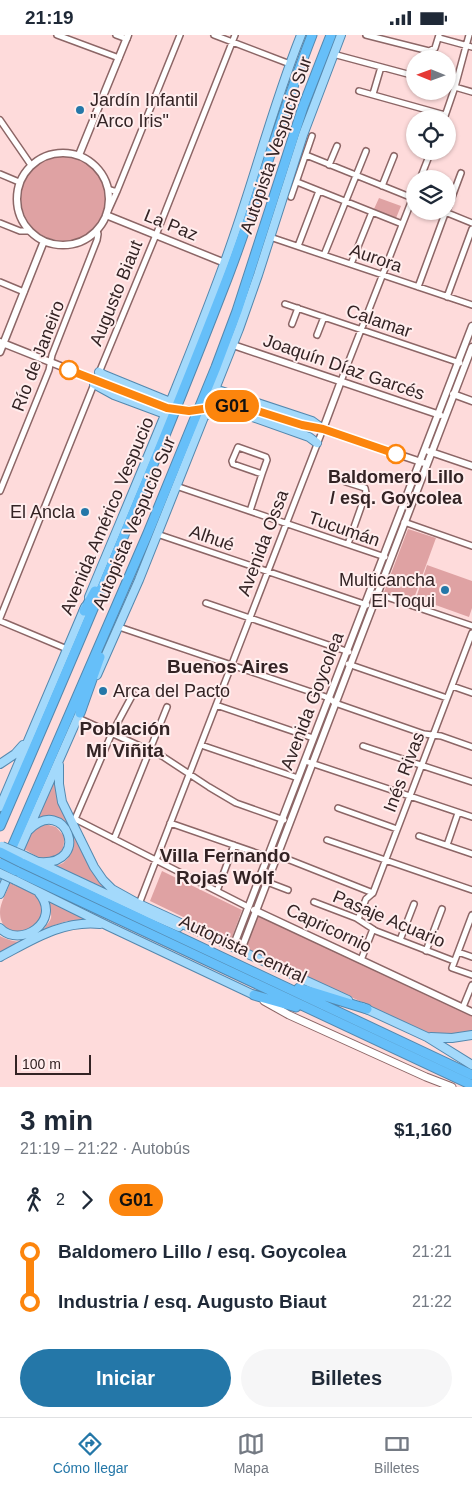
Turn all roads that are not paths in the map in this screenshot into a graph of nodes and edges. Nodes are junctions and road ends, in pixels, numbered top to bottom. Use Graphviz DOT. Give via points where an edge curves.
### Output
graph roads {
  1 [pos="57,35"];
  2 [pos="116,35"];
  3 [pos="180,35"];
  4 [pos="214,35"];
  5 [pos="235,35"];
  6 [pos="301,35"];
  7 [pos="311,35"];
  8 [pos="332,35"];
  9 [pos="341,35"];
  10 [pos="366,35"];
  11 [pos="469,35"];
  12 [pos="439,36"];
  13 [pos="128,37"];
  14 [pos="232,42"];
  15 [pos="469,46"];
  16 [pos="333,54"];
  17 [pos="119,58"];
  18 [pos="290,64"];
  19 [pos="381,67"];
  20 [pos="406,74"];
  21 [pos="456,84"];
  22 [pos="456,87"];
  23 [pos="359,91"];
  24 [pos="472,92"];
  25 [pos="373,95"];
  26 [pos="421,110"];
  27 [pos="0,121"];
  28 [pos="312,136"];
  29 [pos="337,146"];
  30 [pos="366,151"];
  31 [pos="79,155"];
  32 [pos="306,155"];
  33 [pos="394,156"];
  34 [pos="30,165"];
  35 [pos="329,165"];
  36 [pos="461,173"];
  37 [pos="0,174"];
  38 [pos="356,176"];
  39 [pos="20,182"];
  40 [pos="297,182"];
  41 [pos="382,186"];
  42 [pos="456,186"];
  43 [pos="108,189"];
  44 [pos="117,191"];
  45 [pos="319,191"];
  46 [pos="406,196"];
  47 [pos="291,197"];
  48 [pos="346,201"];
  49 [pos="372,212"];
  50 [pos="107,213"];
  51 [pos="406,216"];
  52 [pos="456,216"];
  53 [pos="443,220"];
  54 [pos="0,223"];
  55 [pos="472,223"];
  56 [pos="402,224"];
  57 [pos="472,229"];
  58 [pos="97,230"];
  59 [pos="30,231"];
  60 [pos="156,235"];
  61 [pos="270,237"];
  62 [pos="44,241"];
  63 [pos="298,246"];
  64 [pos="324,255"];
  65 [pos="225,263"];
  66 [pos="350,264"];
  67 [pos="382,275"];
  68 [pos="0,282"];
  69 [pos="418,287"];
  70 [pos="24,292"];
  71 [pos="447,297"];
  72 [pos="285,304"];
  73 [pos="472,305"];
  74 [pos="298,308"];
  75 [pos="324,317"];
  76 [pos="292,324"];
  77 [pos="472,326"];
  78 [pos="361,330"];
  79 [pos="317,335"];
  80 [pos="2,343"];
  81 [pos="470,344"];
  82 [pos="233,345"];
  83 [pos="0,352"];
  84 [pos="50,362"];
  85 [pos="461,364"];
  86 [pos="99,372"];
  87 [pos="341,381"];
  88 [pos="95,382"];
  89 [pos="215,389"];
  90 [pos="450,393"];
  91 [pos="472,401"];
  92 [pos="170,402"];
  93 [pos="164,410"];
  94 [pos="205,415"];
  95 [pos="442,416"];
  96 [pos="282,426"];
  97 [pos="319,428"];
  98 [pos="317,443"];
  99 [pos="428,451"];
  100 [pos="423,463"];
  101 [pos="472,466"];
  102 [pos="262,474"];
  103 [pos="346,482"];
  104 [pos="176,486"];
  105 [pos="0,491"];
  106 [pos="250,511"];
  107 [pos="286,523"];
  108 [pos="404,523"];
  109 [pos="126,531"];
  110 [pos="157,534"];
  111 [pos="348,544"];
  112 [pos="472,546"];
  113 [pos="387,557"];
  114 [pos="268,572"];
  115 [pos="374,593"];
  116 [pos="118,602"];
  117 [pos="206,603"];
  118 [pos="368,606"];
  119 [pos="84,611"];
  120 [pos="250,618"];
  121 [pos="0,620"];
  122 [pos="472,626"];
  123 [pos="119,627"];
  124 [pos="472,633"];
  125 [pos="68,649"];
  126 [pos="351,653"];
  127 [pos="343,662"];
  128 [pos="350,664"];
  129 [pos="232,665"];
  130 [pos="452,686"];
  131 [pos="472,693"];
  132 [pos="133,694"];
  133 [pos="329,698"];
  134 [pos="447,698"];
  135 [pos="335,703"];
  136 [pos="216,705"];
  137 [pos="167,707"];
  138 [pos="79,716"];
  139 [pos="112,733"];
  140 [pos="433,735"];
  141 [pos="29,738"];
  142 [pos="313,739"];
  143 [pos="200,745"];
  144 [pos="363,745"];
  145 [pos="472,747"];
  146 [pos="150,750"];
  147 [pos="62,753"];
  148 [pos="305,761"];
  149 [pos="312,763"];
  150 [pos="0,764"];
  151 [pos="422,765"];
  152 [pos="189,774"];
  153 [pos="298,778"];
  154 [pos="472,782"];
  155 [pos="410,796"];
  156 [pos="0,807"];
  157 [pos="338,808"];
  158 [pos="458,813"];
  159 [pos="472,817"];
  160 [pos="282,820"];
  161 [pos="170,823"];
  162 [pos="289,823"];
  163 [pos="0,826"];
  164 [pos="397,829"];
  165 [pos="26,833"];
  166 [pos="419,836"];
  167 [pos="114,839"];
  168 [pos="327,840"];
  169 [pos="0,845"];
  170 [pos="234,845"];
  171 [pos="447,845"];
  172 [pos="0,853"];
  173 [pos="472,854"];
  174 [pos="277,855"];
  175 [pos="268,857"];
  176 [pos="156,860"];
  177 [pos="385,860"];
  178 [pos="34,861"];
  179 [pos="0,863"];
  180 [pos="19,867"];
  181 [pos="0,874"];
  182 [pos="266,882"];
  183 [pos="36,890"];
  184 [pos="288,890"];
  185 [pos="472,890"];
  186 [pos="217,891"];
  187 [pos="373,893"];
  188 [pos="0,894"];
  189 [pos="314,902"];
  190 [pos="139,904"];
  191 [pos="414,904"];
  192 [pos="248,907"];
  193 [pos="442,909"];
  194 [pos="256,911"];
  195 [pos="472,915"];
  196 [pos="358,919"];
  197 [pos="108,926"];
  198 [pos="0,928"];
  199 [pos="373,929"];
  200 [pos="210,936"];
  201 [pos="400,940"];
  202 [pos="237,948"];
  203 [pos="426,951"];
  204 [pos="458,951"];
  205 [pos="0,957"];
  206 [pos="472,957"];
  207 [pos="361,960"];
  208 [pos="454,961"];
  209 [pos="472,975"];
  210 [pos="265,977"];
  211 [pos="472,985"];
  212 [pos="254,995"];
  213 [pos="463,1007"];
  214 [pos="367,1009"];
  215 [pos="472,1011"];
  216 [pos="323,1015"];
  217 [pos="419,1033"];
  218 [pos="472,1035"];
  219 [pos="472,1065"];
  220 [pos="472,1075"];
  221 [pos="426,1077"];
  222 [pos="472,1085"];
  223 [pos="442,1087"];
  224 [pos="452,1087"];
  1 -- 17 [label="street"];
  2 -- 13 [label="street"];
  3 -- 44 [label="street"];
  4 -- 14 [label="street"];
  5 -- 14 [label="street, Augusto Biaut"];
  6 -- 18 [label="main road, Avenida Américo Vespucio"];
  7 -- 109 [label="highway, Autopista Vespucio Sur" via="234,262"];
  8 -- 116 [label="highway, Autopista Vespucio Sur" via="303,107 226,340"];
  9 -- 16 [label="main road"];
  10 -- 12 [label="street" via="429,51 435,49"];
  11 -- 15 [label="street"];
  12 -- 15 [label="street"];
  13 -- 17 [label="street"];
  14 -- 18 [label="street"];
  14 -- 60 [label="street, Augusto Biaut"];
  15 -- 21 [label="street"];
  16 -- 19 [label="street"];
  16 -- 61 [label="main road"];
  17 -- 31 [label="street"];
  18 -- 65 [label="main road, Avenida Américo Vespucio"];
  19 -- 20 [label="street"];
  19 -- 25 [label="street"];
  22 -- 24 [label="street"];
  23 -- 25 [label="street"];
  25 -- 26 [label="street"];
  27 -- 34 [label="street"];
  28 -- 32 [label="street"];
  29 -- 35 [label="street"];
  30 -- 38 [label="street"];
  31 -- 34 [label="street" via="56,152"];
  31 -- 43 [label="street" via="98,168"];
  32 -- 35 [label="street"];
  32 -- 40 [label="street"];
  33 -- 41 [label="street"];
  34 -- 39 [label="street"];
  35 -- 38 [label="street"];
  36 -- 42 [label="street"];
  37 -- 39 [label="street"];
  38 -- 41 [label="street"];
  38 -- 48 [label="street"];
  39 -- 59 [label="street" via="17,205 21,219"];
  40 -- 45 [label="street"];
  40 -- 47 [label="street"];
  41 -- 46 [label="street"];
  43 -- 44 [label="street"];
  43 -- 50 [label="street"];
  44 -- 50 [label="street"];
  45 -- 48 [label="street"];
  45 -- 63 [label="street"];
  48 -- 49 [label="street"];
  48 -- 64 [label="street"];
  49 -- 56 [label="street"];
  49 -- 66 [label="street"];
  50 -- 58 [label="street"];
  50 -- 60 [label="street, La Paz"];
  51 -- 56 [label="street, Avenida Ossa"];
  52 -- 55 [label="street"];
  53 -- 69 [label="street"];
  54 -- 59 [label="street" via="20,231"];
  56 -- 67 [label="street, Avenida Ossa"];
  57 -- 71 [label="street"];
  58 -- 62 [label="street" via="70,245"];
  58 -- 84 [label="street, Río de Janeiro" via="97,241"];
  59 -- 62 [label="street"];
  60 -- 65 [label="street, La Paz"];
  60 -- 86 [label="street, Augusto Biaut"];
  61 -- 63 [label="street, Aurora"];
  61 -- 82 [label="main road"];
  62 -- 70 [label="street"];
  63 -- 64 [label="street, Aurora"];
  64 -- 66 [label="street, Aurora"];
  65 -- 92 [label="main road, Avenida Américo Vespucio"];
  66 -- 67 [label="street, Aurora"];
  67 -- 69 [label="street, Aurora"];
  67 -- 78 [label="street, Avenida Ossa"];
  68 -- 70 [label="street"];
  69 -- 71 [label="street, Aurora"];
  70 -- 80 [label="street"];
  71 -- 73 [label="street, Aurora"];
  72 -- 74 [label="street, Calamar"];
  74 -- 75 [label="street, Calamar"];
  74 -- 76 [label="street"];
  75 -- 78 [label="street, Calamar"];
  75 -- 79 [label="street"];
  77 -- 81 [label="street, Avenida Goycolea"];
  78 -- 85 [label="street, Calamar"];
  78 -- 87 [label="street, Avenida Ossa"];
  80 -- 83 [label="street"];
  80 -- 84 [label="street"];
  81 -- 85 [label="street, Avenida Goycolea"];
  82 -- 87 [label="street, Joaquín Díaz Garcés"];
  82 -- 89 [label="main road"];
  84 -- 88 [label="street"];
  84 -- 105 [label="street, Río de Janeiro"];
  85 -- 90 [label="street, Avenida Goycolea"];
  86 -- 88 [label="street, Augusto Biaut"];
  86 -- 92 [label="main road"];
  87 -- 95 [label="street, Joaquín Díaz Garcés"];
  87 -- 97 [label="street, Avenida Ossa"];
  88 -- 93 [label="main road" via="114,395"];
  88 -- 121 [label="street, Augusto Biaut"];
  89 -- 94 [label="main road"];
  89 -- 97 [label="main road" via="312,421"];
  90 -- 91 [label="street"];
  90 -- 95 [label="street, Avenida Goycolea"];
  92 -- 93 [label="main road, Avenida Américo Vespucio"];
  93 -- 97 [label="street, bridge" via="249,408"];
  93 -- 119 [label="main road, Avenida Américo Vespucio"];
  94 -- 96 [label="main road" via="238,413"];
  94 -- 104 [label="main road"];
  95 -- 99 [label="street, Avenida Goycolea"];
  96 -- 97 [label="main road"];
  96 -- 98 [label="main road"];
  97 -- 98 [label="street, Avenida Ossa"];
  97 -- 100 [label="street"];
  98 -- 107 [label="street, Avenida Ossa"];
  99 -- 100 [label="street, Avenida Goycolea"];
  99 -- 101 [label="street"];
  100 -- 108 [label="street, Avenida Goycolea"];
  100 -- 113 [label="street, Avenida Goycolea"];
  102 -- 102 [label="street" via="266,457 238,447 233,464"];
  102 -- 106 [label="street"];
  103 -- 111 [label="street" via="365,488 366,493"];
  104 -- 106 [label="street, Tucumán"];
  104 -- 110 [label="main road"];
  106 -- 107 [label="street, Tucumán"];
  107 -- 111 [label="street, Tucumán"];
  107 -- 114 [label="street, Avenida Ossa"];
  108 -- 112 [label="street"];
  108 -- 113 [label="street, Avenida Goycolea"];
  109 -- 119 [label="highway"];
  109 -- 163 [label="highway, Autopista Vespucio Sur"];
  110 -- 114 [label="street, Alhué"];
  110 -- 123 [label="main road"];
  111 -- 113 [label="street, Tucumán"];
  113 -- 115 [label="street, Avenida Goycolea"];
  114 -- 118 [label="street, Alhué"];
  114 -- 120 [label="street, Avenida Ossa"];
  115 -- 118 [label="street, Avenida Goycolea"];
  115 -- 122 [label="street"];
  116 -- 138 [label="highway"];
  116 -- 181 [label="highway, Autopista Vespucio Sur"];
  117 -- 120 [label="street"];
  118 -- 126 [label="street, Avenida Goycolea"];
  119 -- 125 [label="main road, Avenida Américo Vespucio"];
  120 -- 126 [label="street"];
  120 -- 129 [label="street, Avenida Ossa"];
  121 -- 125 [label="street"];
  123 -- 129 [label="street"];
  123 -- 138 [label="main road"];
  124 -- 130 [label="street, Inés Rivas"];
  125 -- 141 [label="main road, Avenida Américo Vespucio"];
  126 -- 127 [label="street, Avenida Goycolea"];
  126 -- 128 [label="street, Avenida Goycolea"];
  127 -- 128 [label="street"];
  127 -- 133 [label="street, Avenida Goycolea"];
  128 -- 134 [label="street"];
  128 -- 135 [label="street, Avenida Goycolea"];
  129 -- 133 [label="street"];
  129 -- 136 [label="street, Avenida Ossa"];
  130 -- 131 [label="street"];
  130 -- 134 [label="street, Inés Rivas"];
  132 -- 139 [label="street"];
  133 -- 135 [label="street"];
  133 -- 142 [label="street, Avenida Goycolea"];
  134 -- 140 [label="street, Inés Rivas"];
  135 -- 140 [label="street"];
  135 -- 149 [label="street, Avenida Goycolea"];
  136 -- 142 [label="street"];
  136 -- 143 [label="street, Avenida Ossa"];
  137 -- 146 [label="street"];
  138 -- 139 [label="street"];
  138 -- 147 [label="main road"];
  139 -- 146 [label="street"];
  139 -- 167 [label="street, Capricornio" via="75,819"];
  140 -- 145 [label="street"];
  140 -- 151 [label="street, Inés Rivas"];
  141 -- 150 [label="main road" via="15,754"];
  141 -- 156 [label="main road, Avenida Américo Vespucio"];
  142 -- 148 [label="street, Avenida Goycolea"];
  143 -- 152 [label="street, Avenida Ossa"];
  143 -- 153 [label="street"];
  144 -- 151 [label="street"];
  146 -- 152 [label="street"];
  146 -- 167 [label="street"];
  147 -- 165 [label="main road"];
  147 -- 190 [label="main road" via="59,775 61,798 91,863 112,889"];
  148 -- 149 [label="street"];
  148 -- 153 [label="street, Avenida Goycolea"];
  149 -- 155 [label="street"];
  149 -- 162 [label="street, Avenida Goycolea"];
  151 -- 154 [label="street"];
  151 -- 155 [label="street, Inés Rivas"];
  152 -- 160 [label="street" via="230,800"];
  152 -- 161 [label="street, Avenida Ossa"];
  153 -- 160 [label="street, Avenida Goycolea"];
  155 -- 158 [label="street"];
  155 -- 164 [label="street, Inés Rivas"];
  157 -- 164 [label="street"];
  158 -- 159 [label="street"];
  158 -- 171 [label="street"];
  160 -- 162 [label="street"];
  160 -- 175 [label="street, Avenida Goycolea"];
  161 -- 170 [label="street"];
  161 -- 176 [label="street, Avenida Ossa"];
  162 -- 174 [label="street, Avenida Goycolea"];
  164 -- 177 [label="street, Inés Rivas"];
  165 -- 178 [label="main road" via="39,822 49,820 62,825 70,836 68,850 61,857"];
  165 -- 188 [label="main road"];
  166 -- 171 [label="street"];
  167 -- 176 [label="street, Capricornio"];
  168 -- 177 [label="street"];
  169 -- 180 [label="main road, bridge"];
  170 -- 175 [label="street"];
  170 -- 186 [label="street"];
  171 -- 173 [label="street"];
  172 -- 180 [label="highway, Autopista Central, bridge"];
  174 -- 175 [label="street"];
  174 -- 182 [label="street, Avenida Goycolea"];
  174 -- 187 [label="street"];
  175 -- 192 [label="street, Avenida Goycolea"];
  176 -- 186 [label="street, Capricornio"];
  176 -- 190 [label="street, Avenida Ossa"];
  177 -- 185 [label="street"];
  177 -- 187 [label="street, Inés Rivas"];
  178 -- 180 [label="main road"];
  178 -- 200 [label="main road" via="165,921"];
  179 -- 180 [label="highway, Autopista Central, bridge"];
  180 -- 181 [label="main road, bridge"];
  180 -- 183 [label="main road"];
  180 -- 210 [label="highway, Autopista Central"];
  180 -- 216 [label="highway, Autopista Central"];
  182 -- 184 [label="street"];
  182 -- 194 [label="street, Avenida Goycolea"];
  183 -- 197 [label="main road"];
  183 -- 198 [label="main road" via="44,900 45,920 26,934 17,936 8,935"];
  186 -- 192 [label="street, Capricornio"];
  187 -- 196 [label="street, Inés Rivas" via="366,899"];
  189 -- 196 [label="street, Pasaje Acuario"];
  190 -- 200 [label="main road"];
  191 -- 201 [label="street"];
  192 -- 194 [label="street, Capricornio"];
  192 -- 202 [label="street, Avenida Goycolea"];
  193 -- 203 [label="street"];
  194 -- 202 [label="street, Avenida Goycolea"];
  194 -- 207 [label="street, Capricornio"];
  195 -- 204 [label="street"];
  196 -- 199 [label="street, Pasaje Acuario"];
  197 -- 205 [label="main road" via="85,923 62,927"];
  197 -- 212 [label="main road"];
  199 -- 201 [label="street, Pasaje Acuario"];
  199 -- 207 [label="street"];
  200 -- 202 [label="main road"];
  201 -- 203 [label="street, Pasaje Acuario"];
  202 -- 214 [label="main road"];
  203 -- 208 [label="street, Pasaje Acuario"];
  204 -- 206 [label="street"];
  204 -- 208 [label="street"];
  207 -- 213 [label="street, Capricornio"];
  208 -- 209 [label="street" via="452,968"];
  210 -- 214 [label="highway"];
  210 -- 220 [label="highway, Autopista Central"];
  211 -- 213 [label="street"];
  212 -- 216 [label="highway"];
  212 -- 221 [label="main road" via="289,1015"];
  213 -- 215 [label="street, Capricornio"];
  214 -- 217 [label="main road"];
  216 -- 222 [label="highway, Autopista Central"];
  217 -- 218 [label="main road" via="446,1038"];
  217 -- 219 [label="main road"];
  221 -- 223 [label="main road"];
  221 -- 224 [label="main road"];
}
